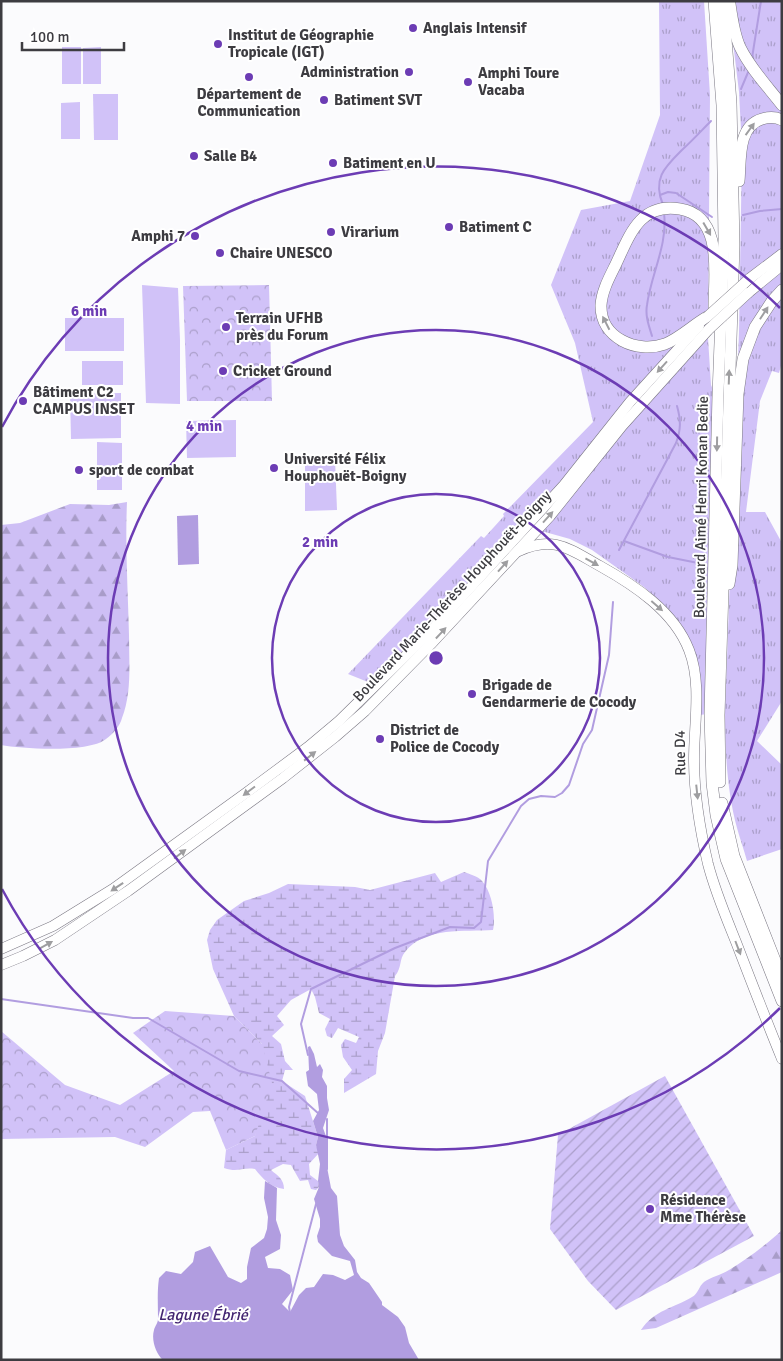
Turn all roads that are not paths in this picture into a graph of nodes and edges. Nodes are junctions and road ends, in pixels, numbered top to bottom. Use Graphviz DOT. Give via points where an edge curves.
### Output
graph roads {
  1 [pos="714,1"];
  2 [pos="724,1"];
  3 [pos="730,1"];
  4 [pos="726,104"];
  5 [pos="782,105"];
  6 [pos="782,120"];
  7 [pos="734,245"];
  8 [pos="782,254"];
  9 [pos="782,265"];
  10 [pos="782,290"];
  11 [pos="708,323"];
  12 [pos="718,395"];
  13 [pos="514,553"];
  14 [pos="722,653"];
  15 [pos="1,949"];
  16 [pos="1,965"];
  17 [pos="782,978"];
  18 [pos="782,1001"];
  19 [pos="782,1059"];
  1 -- 4 [label="highway, Boulevard Aimé Henri Konan Bedie"];
  2 -- 4 [label="highway, Boulevard Aimé Henri Konan Bedie" via="729,84"];
  3 -- 5 [label="highway" via="738,40 748,61"];
  4 -- 7 [label="highway, Boulevard Aimé Henri Konan Bedie"];
  4 -- 12 [label="highway, Boulevard Aimé Henri Konan Bedie"];
  7 -- 6 [label="highway, one-way" via="744,136 760,119 773,117"];
  14 -- 7 [label="highway, Boulevard Aimé Henri Konan Bedie, one-way"];
  8 -- 11 [label="main road, Boulevard Marie-Thérèse Houphouët-Boigny, bridge" via="749,279"];
  9 -- 11 [label="main road, Boulevard Marie-Thérèse Houphouët-Boigny, bridge"];
  14 -- 10 [label="highway, one-way" via="732,564 740,376 755,327"];
  11 -- 12 [label="highway, one-way" via="664,344 642,348 622,341 607,326 602,317 604,289 631,232 644,216 664,209 687,210 699,217 713,240 714,382"];
  13 -- 11 [label="main road, Boulevard Marie-Thérèse Houphouët-Boigny, one-way" via="550,516"];
  11 -- 15 [label="main road, Boulevard Marie-Thérèse Houphouët-Boigny, one-way" via="630,402 564,485 422,640 339,721 140,872 87,906 31,937"];
  12 -- 18 [label="highway, Boulevard Aimé Henri Konan Bedie, one-way" via="710,714 712,783 726,859"];
  16 -- 13 [label="main road, Boulevard Marie-Thérèse Houphouët-Boigny, one-way" via="55,940 128,891 335,737 395,682"];
  13 -- 19 [label="main road, Rue D4, one-way" via="539,544 560,545 609,571 644,595 665,613 682,635 694,666 696,782 708,864"];
  14 -- 17 [label="highway, Boulevard Aimé Henri Konan Bedie" via="718,742 724,814 734,856"];
}
